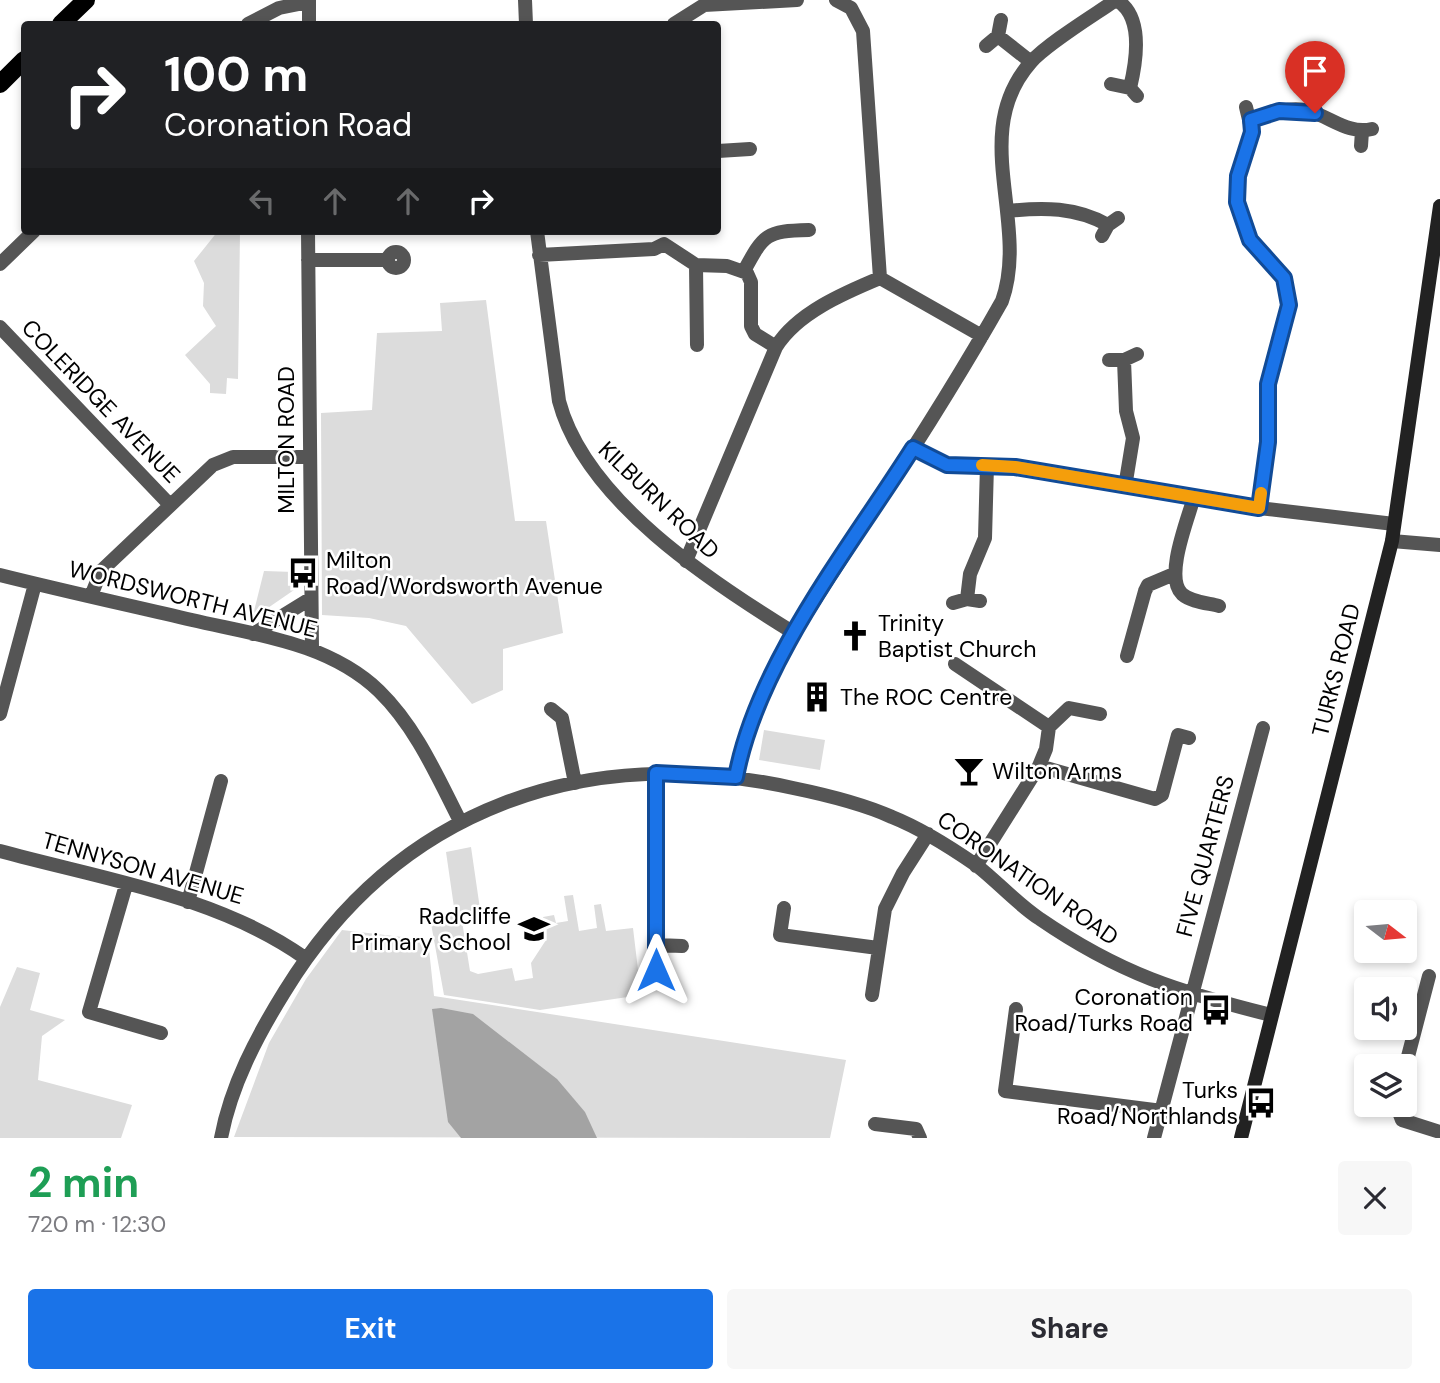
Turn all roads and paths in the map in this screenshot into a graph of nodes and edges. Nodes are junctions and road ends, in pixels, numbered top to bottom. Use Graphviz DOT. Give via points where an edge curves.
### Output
graph roads {
  1 [pos="86,0"];
  2 [pos="524,0"];
  3 [pos="797,0"];
  4 [pos="309,1"];
  5 [pos="840,1"];
  6 [pos="1001,20"];
  7 [pos="64,21"];
  8 [pos="254,21"];
  9 [pos="309,21"];
  10 [pos="526,21"];
  11 [pos="679,21"];
  12 [pos="998,36"];
  13 [pos="986,46"];
  14 [pos="1031,62"];
  15 [pos="21,63"];
  16 [pos="0,84"];
  17 [pos="1111,84"];
  18 [pos="1365,136"];
  19 [pos="750,149"];
  20 [pos="721,151"];
  21 [pos="1440,206"];
  22 [pos="1008,211"];
  23 [pos="1109,227"];
  24 [pos="809,230"];
  25 [pos="30,235"];
  26 [pos="309,235"];
  27 [pos="537,235"];
  28 [pos="665,237"];
  29 [pos="539,255"];
  30 [pos="309,260"];
  31 [pos="388,260"];
  32 [pos="0,264"];
  33 [pos="696,265"];
  34 [pos="744,271"];
  35 [pos="880,278"];
  36 [pos="0,327"];
  37 [pos="982,336"];
  38 [pos="697,345"];
  39 [pos="776,347"];
  40 [pos="1123,358"];
  41 [pos="913,448"];
  42 [pos="309,457"];
  43 [pos="987,466"];
  44 [pos="1125,486"];
  45 [pos="1194,497"];
  46 [pos="170,505"];
  47 [pos="1259,508"];
  48 [pos="1394,524"];
  49 [pos="1392,541"];
  50 [pos="1440,545"];
  51 [pos="686,561"];
  52 [pos="1174,574"];
  53 [pos="0,575"];
  54 [pos="35,584"];
  55 [pos="91,596"];
  56 [pos="310,599"];
  57 [pos="967,601"];
  58 [pos="1219,606"];
  59 [pos="794,633"];
  60 [pos="253,634"];
  61 [pos="312,649"];
  62 [pos="1127,656"];
  63 [pos="955,664"];
  64 [pos="551,709"];
  65 [pos="0,714"];
  66 [pos="1100,714"];
  67 [pos="1049,727"];
  68 [pos="1263,728"];
  69 [pos="1189,738"];
  70 [pos="1039,766"];
  71 [pos="656,773"];
  72 [pos="736,777"];
  73 [pos="222,781"];
  74 [pos="575,782"];
  75 [pos="460,821"];
  76 [pos="928,834"];
  77 [pos="0,851"];
  78 [pos="976,866"];
  79 [pos="125,885"];
  80 [pos="188,902"];
  81 [pos="785,908"];
  82 [pos="657,945"];
  83 [pos="682,946"];
  84 [pos="878,948"];
  85 [pos="305,958"];
  86 [pos="656,970"];
  87 [pos="1429,976"];
  88 [pos="873,995"];
  89 [pos="1192,995"];
  90 [pos="1016,1009"];
  91 [pos="1271,1016"];
  92 [pos="161,1033"];
  93 [pos="1409,1054"];
  94 [pos="1162,1111"];
  95 [pos="1401,1117"];
  96 [pos="875,1124"];
  97 [pos="1440,1132"];
  98 [pos="221,1138"];
  99 [pos="920,1138"];
  100 [pos="1154,1138"];
  101 [pos="1241,1138"];
  1 -- 7 [label="main road"];
  2 -- 10 [label="street"];
  3 -- 11 [label="street" via="704,5"];
  4 -- 8 [label="street" via="279,8"];
  4 -- 9 [label="street"];
  5 -- 35 [label="street" via="859,18 863,31"];
  6 -- 12 [label="street"];
  12 -- 13 [label="street"];
  12 -- 14 [label="street"];
  14 -- 17 [label="street" via="1118,1 1138,44 1134,92"];
  14 -- 22 [label="street" via="1002,124 1001,163"];
  15 -- 16 [label="main road"];
  18 -- 47 [label="street" via="1303,110 1248,113 1252,132 1238,176 1237,202 1250,240 1284,278 1289,305 1268,384 1268,442"];
  19 -- 20 [label="street"];
  21 -- 48 [label="street, TURKS ROAD"];
  22 -- 23 [label="street" via="1062,209"];
  22 -- 37 [label="street" via="1006,288"];
  24 -- 34 [label="street" via="766,235"];
  25 -- 32 [label="street"];
  26 -- 30 [label="street, MILTON ROAD"];
  27 -- 29 [label="street, KILBURN ROAD"];
  28 -- 29 [label="street" via="654,249"];
  28 -- 33 [label="street"];
  29 -- 51 [label="street, KILBURN ROAD" via="559,401 573,443 596,475"];
  30 -- 31 [label="street"];
  30 -- 42 [label="street, MILTON ROAD"];
  33 -- 34 [label="street"];
  33 -- 38 [label="street"];
  34 -- 39 [label="street" via="751,282 751,326 755,334"];
  35 -- 37 [label="street"];
  35 -- 39 [label="street" via="801,319"];
  36 -- 46 [label="street, COLERIDGE AVENUE"];
  37 -- 41 [label="street"];
  39 -- 51 [label="street"];
  40 -- 44 [label="street" via="1126,411 1133,438"];
  41 -- 43 [label="street" via="947,465"];
  41 -- 59 [label="street"];
  42 -- 46 [label="street" via="222,460"];
  42 -- 56 [label="street, MILTON ROAD"];
  43 -- 44 [label="street"];
  43 -- 57 [label="street" via="985,538 970,574"];
  44 -- 45 [label="street"];
  45 -- 47 [label="street"];
  45 -- 52 [label="street"];
  46 -- 55 [label="street" via="101,571"];
  47 -- 48 [label="street"];
  48 -- 49 [label="street, TURKS ROAD"];
  49 -- 50 [label="street"];
  49 -- 91 [label="street, TURKS ROAD"];
  51 -- 59 [label="street, KILBURN ROAD"];
  52 -- 58 [label="street" via="1182,594"];
  52 -- 62 [label="street" via="1148,585"];
  53 -- 54 [label="street, WORDSWORTH AVENUE"];
  54 -- 55 [label="street, WORDSWORTH AVENUE"];
  54 -- 65 [label="street"];
  55 -- 60 [label="street, WORDSWORTH AVENUE"];
  56 -- 60 [label="street"];
  56 -- 61 [label="street, MILTON ROAD"];
  59 -- 72 [label="street" via="756,705"];
  60 -- 61 [label="street, WORDSWORTH AVENUE"];
  61 -- 75 [label="street, WORDSWORTH AVENUE" via="358,674 392,705 420,745"];
  63 -- 67 [label="street"];
  64 -- 74 [label="street" via="562,718"];
  66 -- 67 [label="street" via="1069,708"];
  67 -- 70 [label="street"];
  68 -- 89 [label="street, FIVE QUARTERS"];
  69 -- 70 [label="street" via="1178,735 1162,795 1155,799"];
  70 -- 78 [label="street"];
  71 -- 72 [label="street, CORONATION ROAD"];
  71 -- 74 [label="street, CORONATION ROAD"];
  71 -- 82 [label="street"];
  72 -- 76 [label="street, CORONATION ROAD" via="834,797 892,816"];
  73 -- 80 [label="street"];
  74 -- 75 [label="street, CORONATION ROAD" via="522,796"];
  75 -- 85 [label="street, CORONATION ROAD" via="376,881 346,908"];
  76 -- 78 [label="street, CORONATION ROAD"];
  76 -- 84 [label="street" via="885,909"];
  77 -- 79 [label="street, TENNYSON AVENUE"];
  78 -- 89 [label="street, CORONATION ROAD" via="1037,918 1087,950 1140,977"];
  79 -- 80 [label="street, TENNYSON AVENUE"];
  79 -- 92 [label="street" via="89,1012"];
  80 -- 85 [label="street, TENNYSON AVENUE" via="224,912"];
  81 -- 84 [label="street" via="780,935"];
  82 -- 83 [label="street"];
  82 -- 86 [label="street"];
  84 -- 88 [label="street"];
  85 -- 98 [label="street, CORONATION ROAD" via="257,1036"];
  87 -- 93 [label="street"];
  89 -- 91 [label="street, CORONATION ROAD"];
  89 -- 94 [label="street, FIVE QUARTERS"];
  90 -- 94 [label="street" via="1005,1091"];
  91 -- 101 [label="street, TURKS ROAD"];
  94 -- 100 [label="street, FIVE QUARTERS"];
  95 -- 97 [label="street"];
  96 -- 99 [label="street" via="916,1129"];
}
